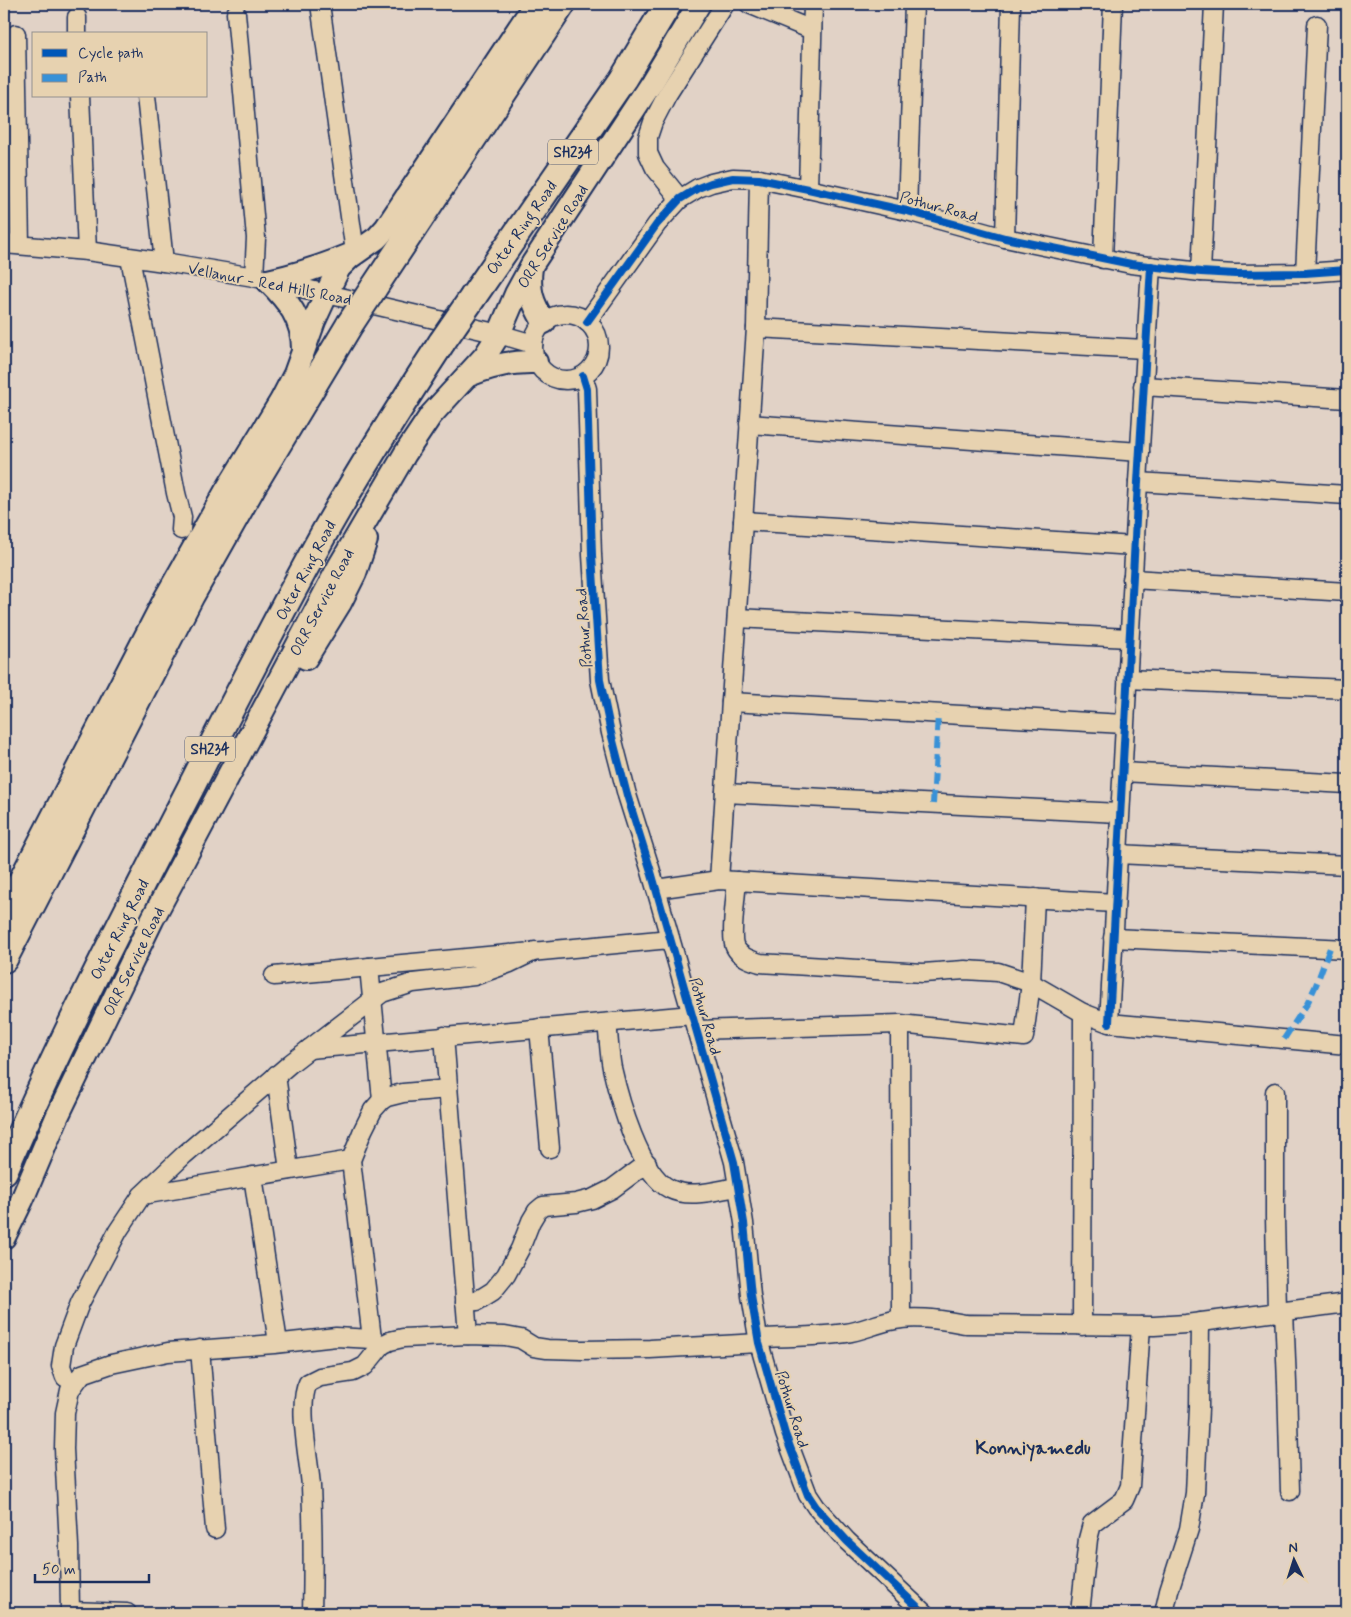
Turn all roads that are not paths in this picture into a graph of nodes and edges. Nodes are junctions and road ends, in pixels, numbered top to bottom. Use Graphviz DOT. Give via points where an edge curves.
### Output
graph roads {
  1 [pos="320,4"];
  2 [pos="535,4"];
  3 [pos="562,4"];
  4 [pos="668,4"];
  5 [pos="699,4"];
  6 [pos="725,4"];
  7 [pos="749,4"];
  8 [pos="813,4"];
  9 [pos="914,4"];
  10 [pos="1113,4"];
  11 [pos="1214,4"];
  12 [pos="1011,5"];
  13 [pos="236,13"];
  14 [pos="1317,25"];
  15 [pos="812,30"];
  16 [pos="16,34"];
  17 [pos="80,98"];
  18 [pos="146,98"];
  19 [pos="759,179"];
  20 [pos="808,189"];
  21 [pos="680,199"];
  22 [pos="907,211"];
  23 [pos="1004,238"];
  24 [pos="12,244"];
  25 [pos="87,251"];
  26 [pos="356,252"];
  27 [pos="130,258"];
  28 [pos="1104,259"];
  29 [pos="164,262"];
  30 [pos="531,266"];
  31 [pos="1151,266"];
  32 [pos="1347,270"];
  33 [pos="1201,272"];
  34 [pos="1305,272"];
  35 [pos="261,279"];
  36 [pos="327,293"];
  37 [pos="544,322"];
  38 [pos="587,322"];
  39 [pos="756,328"];
  40 [pos="499,334"];
  41 [pos="1145,349"];
  42 [pos="303,350"];
  43 [pos="535,353"];
  44 [pos="468,375"];
  45 [pos="583,376"];
  46 [pos="1143,386"];
  47 [pos="1347,399"];
  48 [pos="749,424"];
  49 [pos="1140,452"];
  50 [pos="1138,482"];
  51 [pos="1347,495"];
  52 [pos="743,521"];
  53 [pos="181,530"];
  54 [pos="1134,546"];
  55 [pos="1132,579"];
  56 [pos="1347,592"];
  57 [pos="737,618"];
  58 [pos="1129,638"];
  59 [pos="1127,679"];
  60 [pos="1347,689"];
  61 [pos="731,702"];
  62 [pos="1124,724"];
  63 [pos="1122,772"];
  64 [pos="1347,784"];
  65 [pos="725,793"];
  66 [pos="1119,813"];
  67 [pos="1117,854"];
  68 [pos="1347,864"];
  69 [pos="719,880"];
  70 [pos="737,881"];
  71 [pos="656,888"];
  72 [pos="1035,898"];
  73 [pos="1114,902"];
  74 [pos="4,911"];
  75 [pos="1112,938"];
  76 [pos="670,939"];
  77 [pos="1347,949"];
  78 [pos="535,951"];
  79 [pos="4,959"];
  80 [pos="423,962"];
  81 [pos="369,967"];
  82 [pos="274,976"];
  83 [pos="412,983"];
  84 [pos="1031,983"];
  85 [pos="372,1000"];
  86 [pos="1083,1013"];
  87 [pos="607,1022"];
  88 [pos="694,1023"];
  89 [pos="1109,1023"];
  90 [pos="900,1024"];
  91 [pos="539,1028"];
  92 [pos="444,1036"];
  93 [pos="376,1043"];
  94 [pos="1347,1045"];
  95 [pos="308,1049"];
  96 [pos="276,1075"];
  97 [pos="448,1089"];
  98 [pos="1275,1092"];
  99 [pos="382,1100"];
  100 [pos="550,1148"];
  101 [pos="351,1160"];
  102 [pos="646,1163"];
  103 [pos="289,1170"];
  104 [pos="4,1171"];
  105 [pos="253,1176"];
  106 [pos="738,1187"];
  107 [pos="142,1195"];
  108 [pos="4,1237"];
  109 [pos="465,1302"];
  110 [pos="1347,1303"];
  111 [pos="1280,1311"];
  112 [pos="901,1319"];
  113 [pos="1200,1322"];
  114 [pos="1082,1326"];
  115 [pos="1141,1326"];
  116 [pos="468,1335"];
  117 [pos="758,1341"];
  118 [pos="377,1342"];
  119 [pos="278,1343"];
  120 [pos="200,1349"];
  121 [pos="75,1383"];
  122 [pos="1290,1491"];
  123 [pos="215,1529"];
  124 [pos="70,1612"];
  125 [pos="127,1613"];
  126 [pos="312,1613"];
  127 [pos="924,1613"];
  128 [pos="1080,1613"];
  129 [pos="1164,1613"];
  1 -- 26 [label="street"];
  2 -- 26 [label="main road" via="396,215 377,238"];
  3 -- 79 [label="highway, bridge" via="350,324 252,487 191,595"];
  4 -- 104 [label="highway, Outer Ring Road / SH234, bridge" via="623,79 401,404 345,497 106,954 38,1092"];
  5 -- 30 [label="main road, ORR Service Road" via="652,82"];
  6 -- 21 [label="street" via="666,94 648,137 648,154 655,168"];
  7 -- 15 [label="street"];
  8 -- 15 [label="street"];
  9 -- 22 [label="street"];
  10 -- 28 [label="street"];
  11 -- 33 [label="street"];
  12 -- 23 [label="street"];
  13 -- 35 [label="street"];
  14 -- 34 [label="street"];
  15 -- 20 [label="street"];
  16 -- 24 [label="street"];
  17 -- 25 [label="street"];
  18 -- 29 [label="street"];
  19 -- 20 [label="street, Pothur Road"];
  19 -- 21 [label="street, Pothur Road" via="733,178 711,183"];
  19 -- 39 [label="street"];
  20 -- 22 [label="street, Pothur Road"];
  21 -- 38 [label="street, Pothur Road" via="657,224"];
  22 -- 23 [label="street, Pothur Road"];
  23 -- 28 [label="street, Pothur Road"];
  24 -- 25 [label="street, Vellanur - Red Hills Road"];
  25 -- 27 [label="street, Vellanur - Red Hills Road"];
  26 -- 35 [label="main road" via="293,275"];
  26 -- 36 [label="main road" via="340,268"];
  27 -- 29 [label="street, Vellanur - Red Hills Road"];
  27 -- 53 [label="street" via="182,516"];
  28 -- 31 [label="street, Pothur Road"];
  29 -- 35 [label="street, Vellanur - Red Hills Road"];
  30 -- 37 [label="main road" via="530,293"];
  30 -- 40 [label="main road, ORR Service Road"];
  31 -- 33 [label="street, Pothur Road"];
  31 -- 41 [label="street"];
  32 -- 34 [label="street, Pothur Road"];
  33 -- 34 [label="street, Pothur Road"];
  35 -- 36 [label="street, Vellanur - Red Hills Road"];
  35 -- 42 [label="main road" via="286,300 297,317 303,334"];
  36 -- 40 [label="street, Vellanur - Red Hills Road"];
  36 -- 42 [label="main road"];
  37 -- 38 [label="street" via="566,314"];
  37 -- 43 [label="street" via="537,332"];
  38 -- 45 [label="street" via="597,335 599,351 594,366"];
  39 -- 41 [label="street"];
  39 -- 48 [label="street"];
  40 -- 43 [label="street, Vellanur - Red Hills Road"];
  40 -- 44 [label="main road, ORR Service Road"];
  41 -- 46 [label="street"];
  42 -- 74 [label="main road" via="281,401 166,599"];
  43 -- 44 [label="main road" via="519,362 500,364"];
  43 -- 45 [label="street" via="546,374 560,380"];
  44 -- 108 [label="main road, ORR Service Road" via="431,415 404,454 340,565 152,920 57,1117"];
  45 -- 71 [label="street, Pothur Road" via="587,389 600,680 610,733"];
  46 -- 47 [label="street"];
  46 -- 49 [label="street"];
  48 -- 49 [label="street"];
  48 -- 52 [label="street"];
  49 -- 50 [label="street"];
  50 -- 51 [label="street"];
  50 -- 54 [label="street"];
  52 -- 54 [label="street"];
  52 -- 57 [label="street"];
  54 -- 55 [label="street"];
  55 -- 56 [label="street"];
  55 -- 58 [label="street"];
  57 -- 58 [label="street"];
  57 -- 61 [label="street"];
  58 -- 59 [label="street"];
  59 -- 60 [label="street"];
  59 -- 62 [label="street"];
  61 -- 62 [label="street"];
  61 -- 65 [label="street"];
  62 -- 63 [label="street"];
  63 -- 64 [label="street"];
  63 -- 66 [label="street"];
  65 -- 66 [label="street"];
  65 -- 69 [label="street"];
  66 -- 67 [label="street"];
  67 -- 68 [label="street"];
  67 -- 73 [label="street"];
  69 -- 70 [label="street"];
  69 -- 71 [label="street"];
  70 -- 72 [label="street"];
  70 -- 84 [label="street" via="734,946 744,957 760,963 922,973 982,970"];
  71 -- 76 [label="street, Pothur Road"];
  72 -- 73 [label="street"];
  72 -- 84 [label="street"];
  73 -- 75 [label="street"];
  75 -- 77 [label="street"];
  75 -- 89 [label="street"];
  76 -- 78 [label="street"];
  76 -- 88 [label="street, Pothur Road"];
  78 -- 80 [label="street"];
  78 -- 83 [label="street" via="474,976"];
  80 -- 81 [label="street"];
  80 -- 83 [label="street"];
  81 -- 82 [label="street"];
  81 -- 85 [label="street"];
  83 -- 85 [label="street" via="382,993"];
  84 -- 86 [label="street"];
  84 -- 90 [label="street" via="1024,1037"];
  85 -- 93 [label="street"];
  85 -- 95 [label="street"];
  86 -- 89 [label="street"];
  86 -- 114 [label="street"];
  87 -- 88 [label="street"];
  87 -- 91 [label="street"];
  87 -- 102 [label="street" via="621,1105"];
  88 -- 90 [label="street"];
  88 -- 106 [label="street, Pothur Road" via="734,1162"];
  89 -- 94 [label="street"];
  90 -- 112 [label="street"];
  91 -- 92 [label="street"];
  91 -- 100 [label="street"];
  92 -- 93 [label="street"];
  92 -- 97 [label="street"];
  93 -- 95 [label="street"];
  93 -- 99 [label="street"];
  95 -- 96 [label="street"];
  96 -- 103 [label="street"];
  96 -- 107 [label="street"];
  97 -- 99 [label="street" via="403,1093"];
  97 -- 109 [label="street"];
  98 -- 111 [label="street" via="1275,1217"];
  99 -- 101 [label="street" via="373,1110"];
  101 -- 103 [label="street"];
  101 -- 118 [label="street"];
  102 -- 106 [label="street" via="662,1184 683,1194"];
  102 -- 109 [label="street" via="612,1189 592,1199 543,1206 531,1222 506,1275 493,1291 477,1301"];
  103 -- 105 [label="street"];
  105 -- 107 [label="street"];
  105 -- 119 [label="street"];
  106 -- 117 [label="street, Pothur Road"];
  107 -- 121 [label="street" via="118,1231 80,1303 64,1346 61,1366 65,1377"];
  109 -- 116 [label="street"];
  110 -- 111 [label="street"];
  111 -- 113 [label="street"];
  111 -- 122 [label="street" via="1287,1383"];
  112 -- 114 [label="street"];
  112 -- 117 [label="street" via="846,1333"];
  113 -- 115 [label="street"];
  113 -- 129 [label="street" via="1195,1493 1189,1529"];
  114 -- 115 [label="street"];
  115 -- 128 [label="street" via="1130,1486 1124,1500 1092,1524"];
  116 -- 117 [label="street" via="505,1336 522,1339 534,1347 582,1350"];
  116 -- 118 [label="street"];
  117 -- 127 [label="street, Pothur Road" via="808,1495 847,1541"];
  118 -- 119 [label="street" via="336,1336"];
  118 -- 126 [label="street" via="365,1366 353,1372 320,1377 308,1382 304,1390 314,1547"];
  119 -- 120 [label="street"];
  120 -- 121 [label="street" via="111,1364 82,1374"];
  120 -- 123 [label="street"];
  121 -- 124 [label="street" via="70,1390 65,1413 64,1449"];
  124 -- 125 [label="street"];
}
